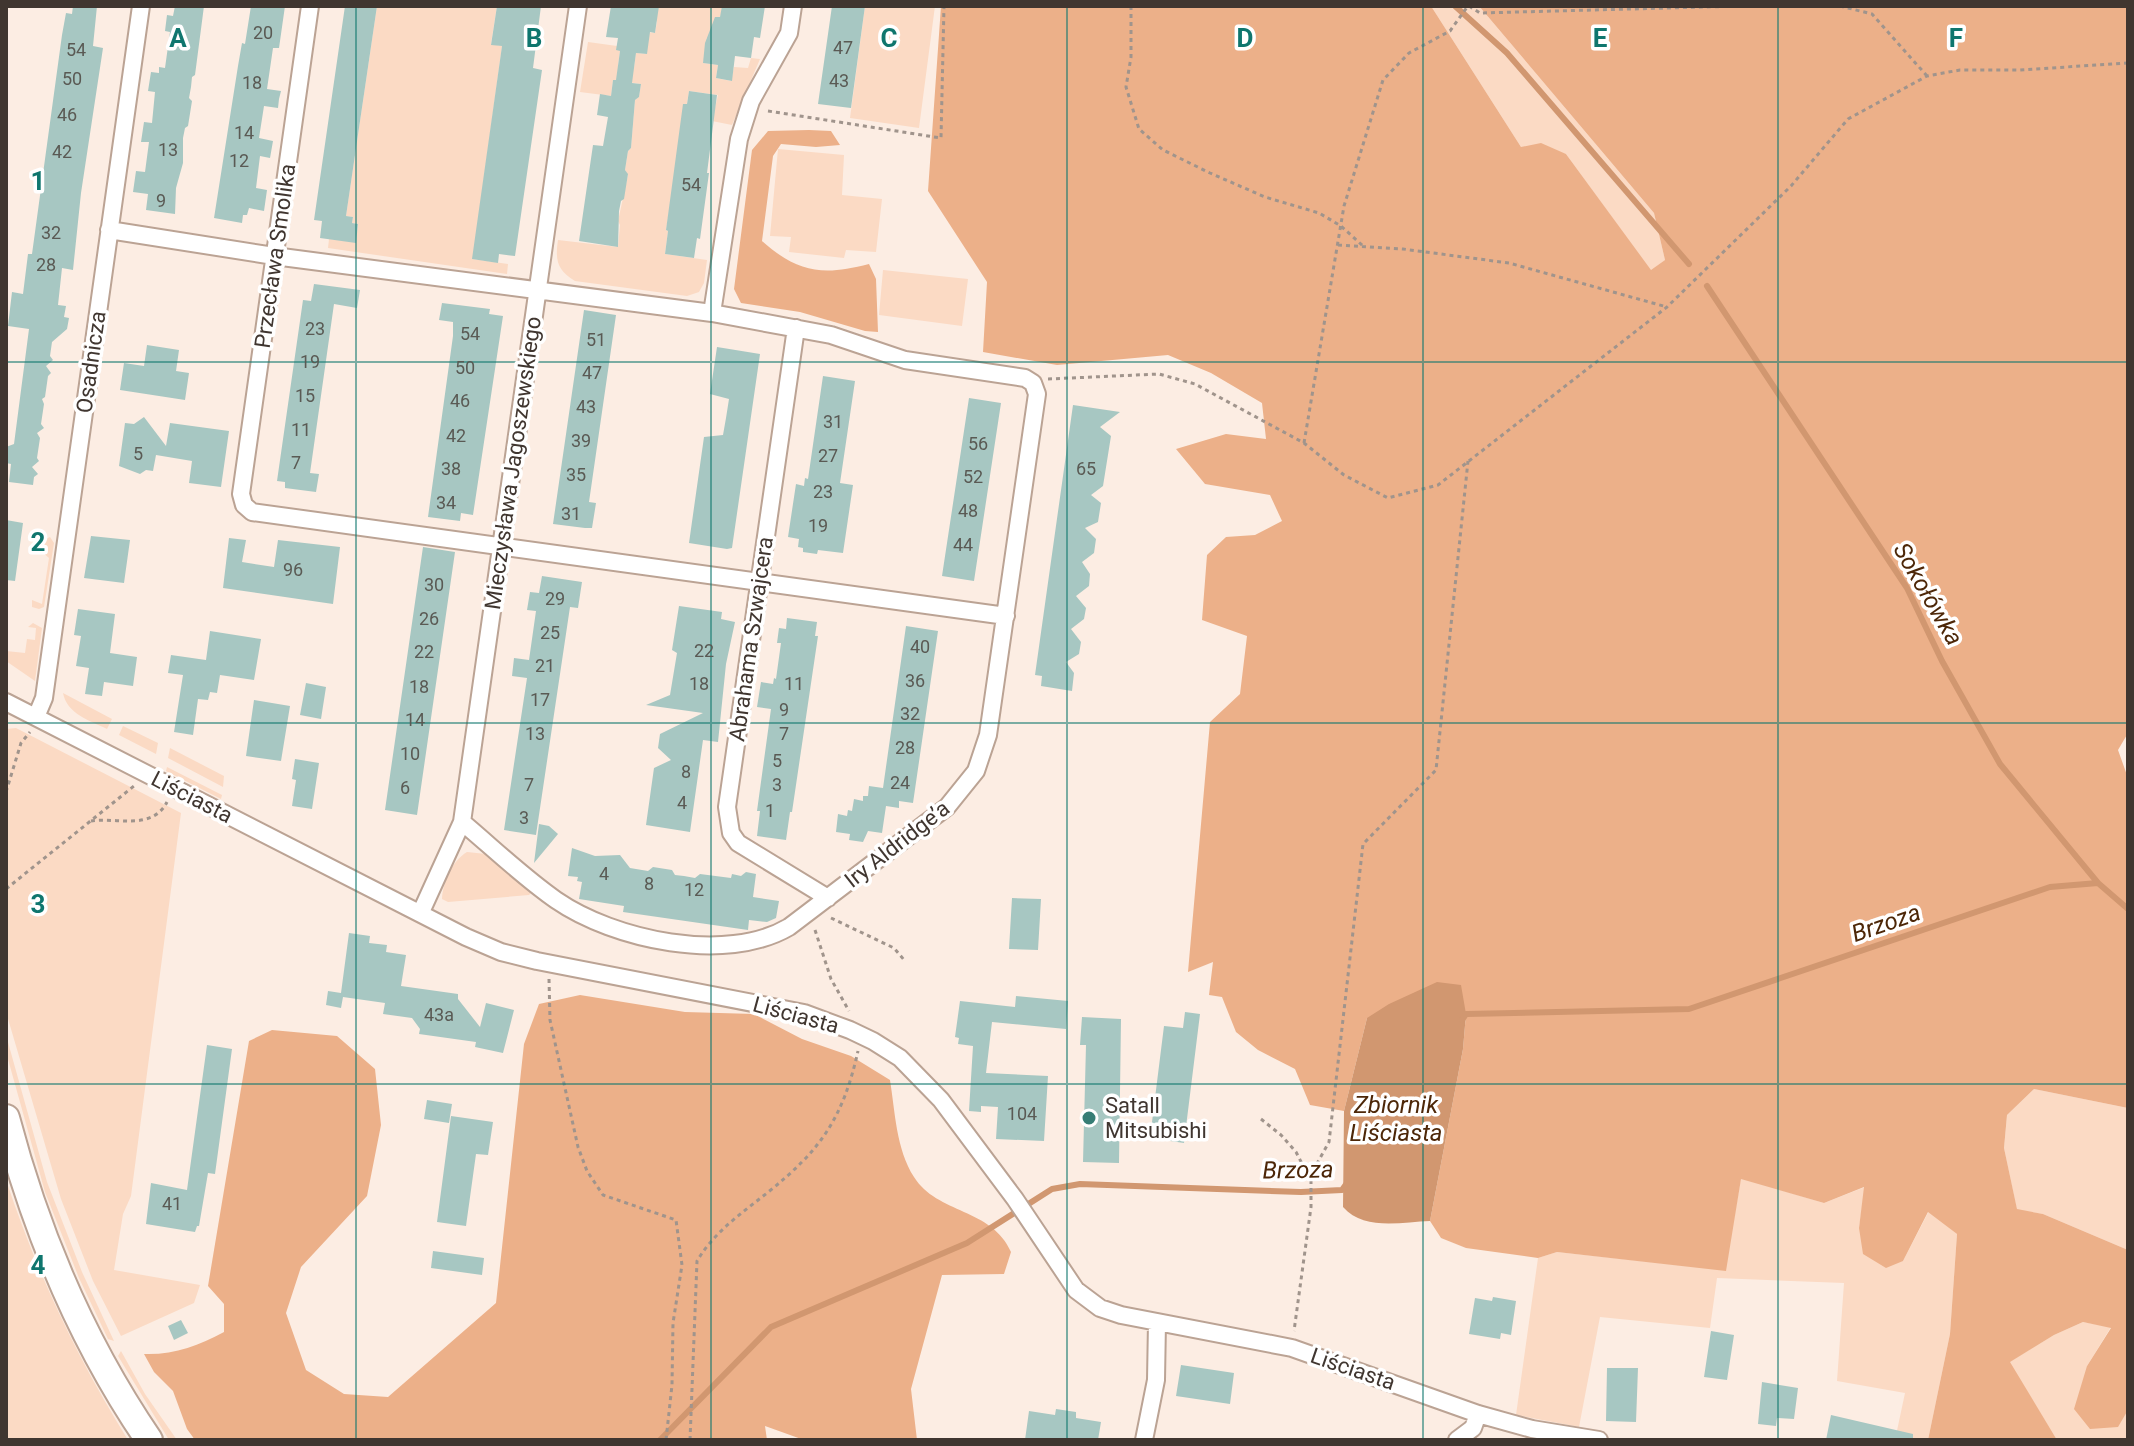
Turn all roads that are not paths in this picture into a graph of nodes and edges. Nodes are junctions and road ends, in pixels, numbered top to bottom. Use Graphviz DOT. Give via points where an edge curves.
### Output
graph roads {
  1 [pos="141,6"];
  2 [pos="310,6"];
  3 [pos="578,6"];
  4 [pos="793,6"];
  5 [pos="109,230"];
  6 [pos="274,256"];
  7 [pos="539,289"];
  8 [pos="712,313"];
  9 [pos="796,328"];
  10 [pos="501,546"];
  11 [pos="759,582"];
  12 [pos="1006,616"];
  13 [pos="6,702"];
  14 [pos="34,723"];
  15 [pos="462,822"];
  16 [pos="826,906"];
  17 [pos="421,912"];
  18 [pos="6,1118"];
  19 [pos="1157,1322"];
  20 [pos="1478,1414"];
  21 [pos="149,1440"];
  22 [pos="1144,1440"];
  23 [pos="1457,1440"];
  24 [pos="1599,1440"];
  1 -- 5 [label="street, Osadnicza"];
  2 -- 6 [label="street, Przecława Smolika"];
  3 -- 7 [label="street, Mieczysława Jagoszewskiego"];
  4 -- 8 [label="street" via="789,33 751,101 739,139"];
  5 -- 6 [label="street"];
  5 -- 14 [label="street, Osadnicza" via="44,698"];
  6 -- 7 [label="street"];
  6 -- 10 [label="street, Przecława Smolika" via="241,494 244,505 252,512"];
  7 -- 8 [label="street"];
  7 -- 10 [label="street, Mieczysława Jagoszewskiego"];
  8 -- 9 [label="street"];
  9 -- 11 [label="street, Abrahama Szwajcera"];
  9 -- 12 [label="street, Iry Aldridge’a" via="905,360 1033,383 1037,394"];
  10 -- 11 [label="street"];
  10 -- 15 [label="street, Mieczysława Jagoszewskiego"];
  11 -- 12 [label="street"];
  11 -- 16 [label="street, Abrahama Szwajcera" via="728,822 738,843"];
  12 -- 16 [label="street, Iry Aldridge’a" via="988,735 970,782 934,819"];
  13 -- 14 [label="street, Liściasta"];
  14 -- 17 [label="street, Liściasta"];
  15 -- 16 [label="street, Iry Aldridge’a" via="563,904 641,936 744,944 780,932"];
  15 -- 17 [label="street, Mieczysława Jagoszewskiego"];
  17 -- 19 [label="street, Liściasta" via="522,958 804,1013 862,1036 900,1058 941,1100 1083,1297 1110,1312"];
  18 -- 21 [label="main road" via="54,1265 88,1337"];
  19 -- 20 [label="street, Liściasta" via="1292,1348"];
  19 -- 22 [label="street" via="1156,1380"];
  20 -- 23 [label="street" via="1473,1428"];
  20 -- 24 [label="street, Liściasta"];
}
